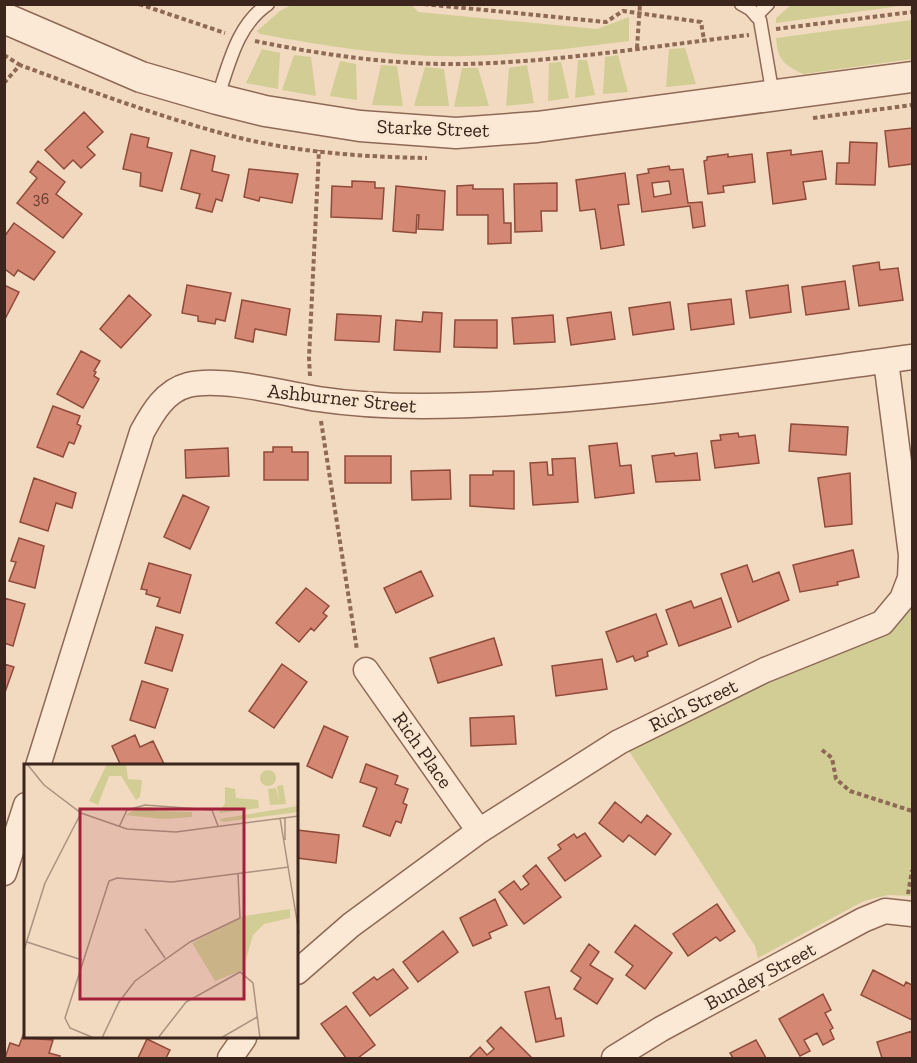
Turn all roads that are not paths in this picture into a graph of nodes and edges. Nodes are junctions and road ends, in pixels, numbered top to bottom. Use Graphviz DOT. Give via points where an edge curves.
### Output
graph roads {
  1 [pos="268,4"];
  2 [pos="741,4"];
  3 [pos="768,4"];
  4 [pos="756,16"];
  5 [pos="5,20"];
  6 [pos="912,77"];
  7 [pos="773,96"];
  8 [pos="217,99"];
  9 [pos="912,357"];
  10 [pos="886,361"];
  11 [pos="366,670"];
  12 [pos="39,764"];
  13 [pos="24,809"];
  14 [pos="479,831"];
  15 [pos="10,838"];
  16 [pos="4,873"];
  17 [pos="912,914"];
  18 [pos="298,971"];
  19 [pos="242,1039"];
  20 [pos="230,1059"];
  21 [pos="614,1059"];
  1 -- 8 [label="lane" via="251,18 238,38"];
  2 -- 4 [label="lane"];
  3 -- 4 [label="lane"];
  4 -- 7 [label="lane" via="763,33"];
  5 -- 8 [label="street, Starke Street" via="141,77"];
  6 -- 7 [label="street, Starke Street"];
  7 -- 8 [label="street, Starke Street" via="537,127 456,133 360,126"];
  9 -- 10 [label="street, Ashburner Street"];
  10 -- 12 [label="street, Ashburner Street" via="516,405 418,406 320,399 210,382 186,385 165,398 142,432"];
  10 -- 14 [label="street, Rich Street" via="911,555 910,578 897,608 874,628 765,670 657,722"];
  11 -- 14 [label="street, Rich Place"];
  13 -- 15 [label="street"];
  14 -- 18 [label="street, Rich Street" via="351,925"];
  15 -- 16 [label="street"];
  17 -- 21 [label="street, Bundey Street" via="885,911 863,920 661,1029"];
  19 -- 20 [label="street"];
}
